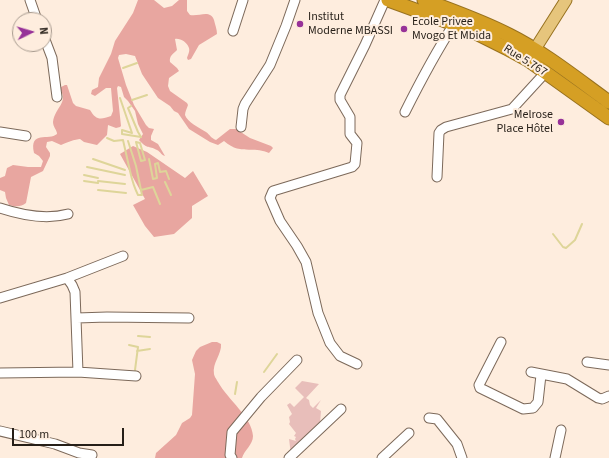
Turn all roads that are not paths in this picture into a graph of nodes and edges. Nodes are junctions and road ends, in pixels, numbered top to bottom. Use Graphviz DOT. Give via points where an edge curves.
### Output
graph roads {
  1 [pos="30,0"];
  2 [pos="243,0"];
  3 [pos="295,0"];
  4 [pos="387,0"];
  5 [pos="424,0"];
  6 [pos="566,0"];
  7 [pos="34,12"];
  8 [pos="454,24"];
  9 [pos="233,31"];
  10 [pos="50,52"];
  11 [pos="531,55"];
  12 [pos="545,73"];
  13 [pos="57,97"];
  14 [pos="609,102"];
  15 [pos="405,112"];
  16 [pos="609,118"];
  17 [pos="242,128"];
  18 [pos="0,132"];
  19 [pos="26,136"];
  20 [pos="437,177"];
  21 [pos="0,208"];
  22 [pos="68,214"];
  23 [pos="123,256"];
  24 [pos="67,278"];
  25 [pos="0,298"];
  26 [pos="77,318"];
  27 [pos="189,318"];
  28 [pos="501,342"];
  29 [pos="297,360"];
  30 [pos="587,362"];
  31 [pos="357,364"];
  32 [pos="609,365"];
  33 [pos="78,372"];
  34 [pos="531,372"];
  35 [pos="0,373"];
  36 [pos="541,374"];
  37 [pos="136,376"];
  38 [pos="609,396"];
  39 [pos="341,409"];
  40 [pos="429,418"];
  41 [pos="561,430"];
  42 [pos="0,431"];
  43 [pos="410,433"];
  44 [pos="92,455"];
  45 [pos="232,458"];
  46 [pos="289,458"];
  47 [pos="382,458"];
  48 [pos="462,458"];
  49 [pos="555,458"];
  1 -- 7 [label="street"];
  2 -- 9 [label="street"];
  3 -- 17 [label="street" via="270,65 245,104"];
  4 -- 8 [label="highway, Rue 5.767"];
  4 -- 31 [label="street" via="340,95 340,100 350,117 350,134 357,143 355,164 273,191 270,198 280,221 306,262 318,313 330,343 340,356"];
  5 -- 11 [label="highway" via="509,35"];
  6 -- 11 [label="main road"];
  8 -- 11 [label="highway, Rue 5.767"];
  8 -- 15 [label="street"];
  10 -- 13 [label="street"];
  11 -- 12 [label="highway, Rue 5.767"];
  11 -- 14 [label="highway"];
  12 -- 16 [label="highway, Rue 5.767"];
  12 -- 20 [label="street" via="512,109 441,130"];
  18 -- 19 [label="street"];
  21 -- 22 [label="street" via="49,217"];
  23 -- 24 [label="street"];
  24 -- 25 [label="street"];
  24 -- 26 [label="street" via="75,292"];
  26 -- 27 [label="street"];
  26 -- 33 [label="street"];
  28 -- 36 [label="street" via="479,385 480,388 523,409 533,408 538,402"];
  29 -- 45 [label="street" via="232,432"];
  30 -- 32 [label="street"];
  33 -- 35 [label="street"];
  33 -- 37 [label="street"];
  34 -- 36 [label="street"];
  36 -- 38 [label="street" via="566,379 598,398"];
  39 -- 46 [label="street"];
  40 -- 48 [label="street" via="437,419 457,444"];
  41 -- 49 [label="street"];
  42 -- 44 [label="street"];
  43 -- 47 [label="street"];
}
